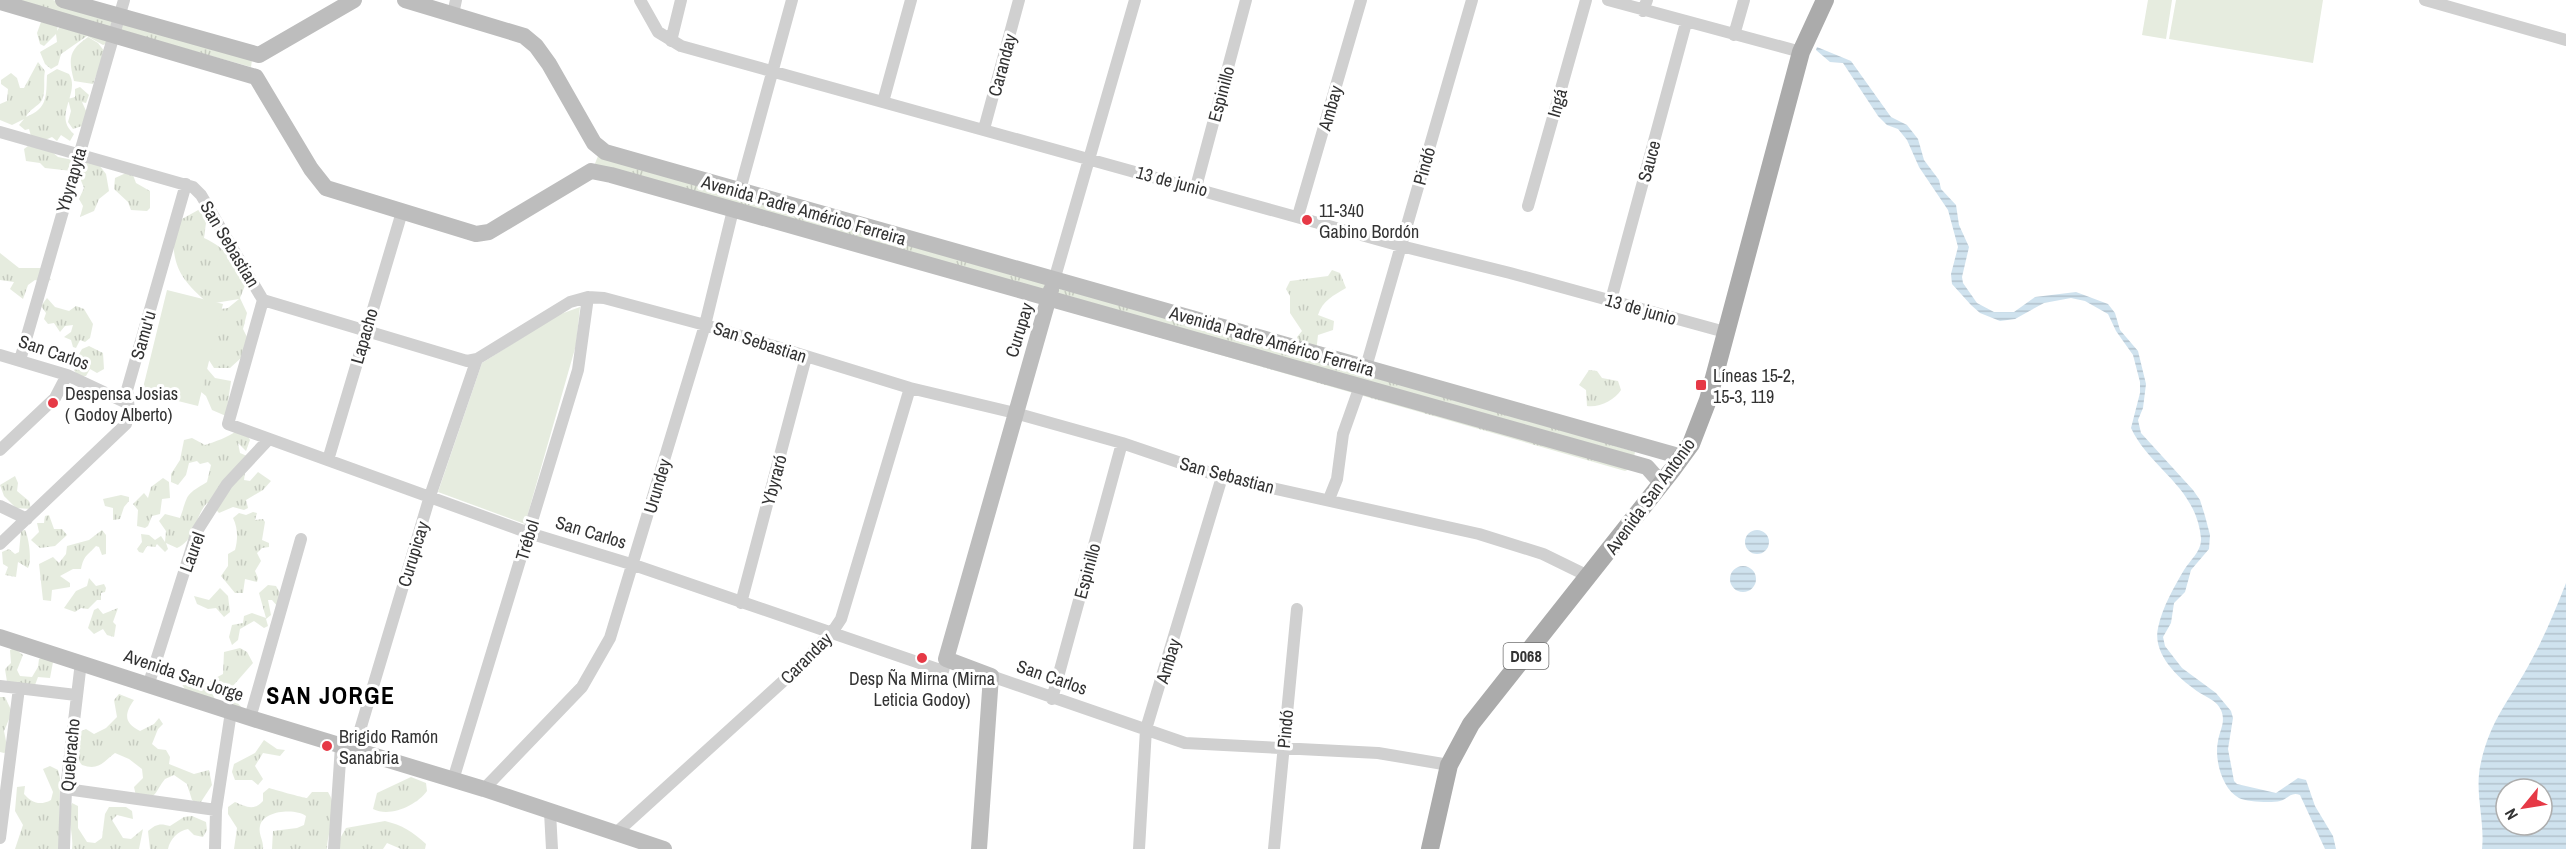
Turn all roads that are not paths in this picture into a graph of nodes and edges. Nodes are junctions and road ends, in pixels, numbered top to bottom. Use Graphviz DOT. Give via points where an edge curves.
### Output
graph roads {
  1 [pos="63,0"];
  2 [pos="124,0"];
  3 [pos="354,0"];
  4 [pos="405,0"];
  5 [pos="640,0"];
  6 [pos="681,0"];
  7 [pos="792,0"];
  8 [pos="911,0"];
  9 [pos="1019,0"];
  10 [pos="1135,0"];
  11 [pos="1246,0"];
  12 [pos="1361,0"];
  13 [pos="1472,0"];
  14 [pos="1586,0"];
  15 [pos="1608,0"];
  16 [pos="1744,0"];
  17 [pos="1825,0"];
  18 [pos="2425,0"];
  19 [pos="0,2"];
  20 [pos="1645,6"];
  21 [pos="454,7"];
  22 [pos="119,17"];
  23 [pos="1686,23"];
  24 [pos="114,34"];
  25 [pos="1734,35"];
  26 [pos="2566,40"];
  27 [pos="671,41"];
  28 [pos="1804,44"];
  29 [pos="259,55"];
  30 [pos="774,71"];
  31 [pos="256,77"];
  32 [pos="883,102"];
  33 [pos="984,129"];
  34 [pos="0,132"];
  35 [pos="594,143"];
  36 [pos="78,153"];
  37 [pos="1089,159"];
  38 [pos="591,171"];
  39 [pos="186,184"];
  40 [pos="1197,187"];
  41 [pos="740,190"];
  42 [pos="1528,206"];
  43 [pos="733,210"];
  44 [pos="402,212"];
  45 [pos="1298,216"];
  46 [pos="1401,246"];
  47 [pos="1055,277"];
  48 [pos="588,297"];
  49 [pos="1049,299"];
  50 [pos="263,300"];
  51 [pos="1611,300"];
  52 [pos="705,325"];
  53 [pos="366,329"];
  54 [pos="1725,332"];
  55 [pos="0,355"];
  56 [pos="806,357"];
  57 [pos="477,359"];
  58 [pos="20,360"];
  59 [pos="1366,367"];
  60 [pos="67,375"];
  61 [pos="1360,386"];
  62 [pos="910,388"];
  63 [pos="127,403"];
  64 [pos="1015,413"];
  65 [pos="269,439"];
  66 [pos="1122,443"];
  67 [pos="0,450"];
  68 [pos="1655,451"];
  69 [pos="1682,457"];
  70 [pos="328,460"];
  71 [pos="1647,468"];
  72 [pos="1222,477"];
  73 [pos="1662,484"];
  74 [pos="430,496"];
  75 [pos="1329,499"];
  76 [pos="0,507"];
  77 [pos="27,519"];
  78 [pos="529,533"];
  79 [pos="301,539"];
  80 [pos="0,544"];
  81 [pos="634,566"];
  82 [pos="1590,577"];
  83 [pos="741,603"];
  84 [pos="1296,609"];
  85 [pos="832,632"];
  86 [pos="0,637"];
  87 [pos="81,662"];
  88 [pos="945,665"];
  89 [pos="991,676"];
  90 [pos="149,683"];
  91 [pos="0,686"];
  92 [pos="19,688"];
  93 [pos="76,695"];
  94 [pos="1052,699"];
  95 [pos="231,712"];
  96 [pos="250,718"];
  97 [pos="1146,729"];
  98 [pos="348,748"];
  99 [pos="1284,749"];
  100 [pos="1449,765"];
  101 [pos="453,780"];
  102 [pos="66,789"];
  103 [pos="484,789"];
  104 [pos="216,810"];
  105 [pos="550,812"];
  106 [pos="616,833"];
  107 [pos="0,838"];
  108 [pos="64,849"];
  109 [pos="215,849"];
  110 [pos="334,849"];
  111 [pos="552,849"];
  112 [pos="664,849"];
  113 [pos="979,849"];
  114 [pos="1139,849"];
  115 [pos="1274,849"];
  116 [pos="1430,849"];
  1 -- 22 [label="street"];
  2 -- 22 [label="street, Ybyrapyta"];
  3 -- 29 [label="street"];
  4 -- 21 [label="street"];
  5 -- 27 [label="street" via="658,32"];
  6 -- 27 [label="street"];
  7 -- 30 [label="street"];
  8 -- 32 [label="street"];
  9 -- 33 [label="street, Caranday"];
  10 -- 37 [label="street, Curupay"];
  11 -- 40 [label="street, Espinillo"];
  12 -- 45 [label="street, Ambay"];
  13 -- 46 [label="street, Pindó"];
  14 -- 42 [label="street, Ingá"];
  15 -- 20 [label="street"];
  16 -- 25 [label="street"];
  17 -- 28 [label="main road, Avenida San Antonio / D068"];
  18 -- 26 [label="street"];
  19 -- 24 [label="street"];
  20 -- 23 [label="street"];
  21 -- 35 [label="street" via="524,36 536,46"];
  22 -- 24 [label="street, Ybyrapyta"];
  22 -- 29 [label="street"];
  23 -- 25 [label="street"];
  23 -- 51 [label="street, Sauce"];
  24 -- 31 [label="street"];
  24 -- 36 [label="street, Ybyrapyta"];
  25 -- 28 [label="street"];
  27 -- 30 [label="street, 13 de junio"];
  28 -- 54 [label="main road, Avenida San Antonio / D068"];
  29 -- 31 [label="street"];
  30 -- 32 [label="street, 13 de junio"];
  30 -- 41 [label="street"];
  31 -- 44 [label="street" via="326,188"];
  32 -- 33 [label="street, 13 de junio"];
  33 -- 37 [label="street, 13 de junio"];
  34 -- 36 [label="street, San Sebastian"];
  35 -- 38 [label="street" via="596,158"];
  35 -- 41 [label="street, Avenida Padre Américo Ferreira" via="605,152"];
  36 -- 39 [label="street, San Sebastian"];
  36 -- 58 [label="street, Ybyrapyta"];
  37 -- 40 [label="street, 13 de junio"];
  37 -- 47 [label="street, Curupay"];
  38 -- 43 [label="street, Avenida Padre Américo Ferreira"];
  38 -- 44 [label="street" via="482,234"];
  39 -- 50 [label="street, San Sebastian" via="201,195"];
  39 -- 63 [label="street, Samu'u" via="127,390"];
  40 -- 45 [label="street, 13 de junio"];
  41 -- 47 [label="street, Avenida Padre Américo Ferreira"];
  43 -- 49 [label="street, Avenida Padre Américo Ferreira"];
  43 -- 52 [label="street, Urundey"];
  44 -- 53 [label="street, Lapacho"];
  45 -- 46 [label="street, 13 de junio"];
  46 -- 51 [label="street, 13 de junio"];
  46 -- 59 [label="street, Pindó"];
  47 -- 49 [label="street, Curupay"];
  47 -- 59 [label="street, Avenida Padre Américo Ferreira"];
  48 -- 52 [label="street, San Sebastian"];
  48 -- 57 [label="street, San Sebastian" via="554,310"];
  48 -- 78 [label="street, Trébol" via="578,370"];
  49 -- 61 [label="street, Avenida Padre Américo Ferreira"];
  49 -- 64 [label="street, Curupay"];
  50 -- 53 [label="street, San Sebastian"];
  50 -- 65 [label="street, San Carlos" via="228,424"];
  51 -- 54 [label="street, 13 de junio"];
  52 -- 56 [label="street, San Sebastian"];
  52 -- 81 [label="street, Urundey"];
  53 -- 57 [label="street, San Sebastian" via="457,360"];
  53 -- 70 [label="street, Lapacho"];
  54 -- 69 [label="main road, Avenida San Antonio / D068" via="1701,421"];
  55 -- 58 [label="street, San Carlos"];
  56 -- 62 [label="street, San Sebastian"];
  56 -- 83 [label="street, Ybyraró"];
  57 -- 74 [label="street, Curupicay"];
  58 -- 60 [label="street, San Carlos"];
  59 -- 68 [label="street, Avenida Padre Américo Ferreira"];
  60 -- 63 [label="street, San Carlos"];
  60 -- 67 [label="street" via="55,398"];
  61 -- 71 [label="street, Avenida Padre Américo Ferreira"];
  61 -- 75 [label="street" via="1343,434 1337,479"];
  62 -- 64 [label="street, San Sebastian"];
  62 -- 85 [label="street, Caranday" via="841,619"];
  63 -- 77 [label="street, Samu'u" via="126,424"];
  64 -- 66 [label="street, San Sebastian"];
  64 -- 88 [label="street, Curupay"];
  65 -- 70 [label="street, San Carlos"];
  65 -- 90 [label="street, Laurel" via="227,484 197,531"];
  66 -- 72 [label="street, San Sebastian"];
  66 -- 94 [label="street, Espinillo"];
  68 -- 69 [label="street, Avenida Padre Américo Ferreira"];
  68 -- 71 [label="street"];
  69 -- 73 [label="main road, Avenida San Antonio / D068"];
  70 -- 74 [label="street, San Carlos"];
  71 -- 73 [label="street"];
  72 -- 75 [label="street, San Sebastian"];
  72 -- 97 [label="street, Ambay"];
  73 -- 82 [label="main road, Avenida San Antonio / D068"];
  74 -- 78 [label="street, San Carlos"];
  74 -- 98 [label="street, Curupicay"];
  75 -- 82 [label="street, San Sebastian" via="1479,534 1543,554"];
  76 -- 77 [label="street"];
  77 -- 80 [label="street, Samu'u"];
  78 -- 81 [label="street, San Carlos"];
  78 -- 101 [label="street, Trébol"];
  79 -- 96 [label="street"];
  81 -- 83 [label="street, San Carlos"];
  81 -- 103 [label="street, Urundey" via="610,638 591,675"];
  82 -- 100 [label="main road, Avenida San Antonio / D068" via="1471,724"];
  83 -- 85 [label="street, San Carlos"];
  84 -- 99 [label="street, Pindó"];
  85 -- 88 [label="street, San Carlos"];
  85 -- 106 [label="street, Caranday"];
  86 -- 87 [label="street, Avenida San Jorge"];
  87 -- 90 [label="street, Avenida San Jorge"];
  87 -- 93 [label="street, Quebracho"];
  88 -- 89 [label="street, San Carlos"];
  89 -- 94 [label="street, San Carlos"];
  89 -- 113 [label="street"];
  90 -- 95 [label="street, Avenida San Jorge"];
  91 -- 92 [label="street"];
  92 -- 93 [label="street"];
  92 -- 107 [label="street"];
  93 -- 102 [label="street, Quebracho"];
  94 -- 97 [label="street, San Carlos"];
  95 -- 96 [label="street, Avenida San Jorge"];
  95 -- 104 [label="street"];
  96 -- 98 [label="street, Avenida San Jorge"];
  97 -- 99 [label="street, San Carlos" via="1185,743"];
  97 -- 114 [label="street, Ambay"];
  98 -- 101 [label="street, Avenida San Jorge"];
  98 -- 110 [label="street, Curupicay"];
  99 -- 100 [label="street, San Carlos" via="1378,753"];
  99 -- 115 [label="street, Pindó"];
  100 -- 116 [label="main road, Avenida San Antonio / D068"];
  101 -- 103 [label="street, Avenida San Jorge"];
  102 -- 104 [label="street"];
  102 -- 108 [label="street, Quebracho"];
  103 -- 105 [label="street, Avenida San Jorge"];
  104 -- 109 [label="street"];
  105 -- 106 [label="street, Avenida San Jorge"];
  105 -- 111 [label="street"];
  106 -- 112 [label="street, Avenida San Jorge"];
}
